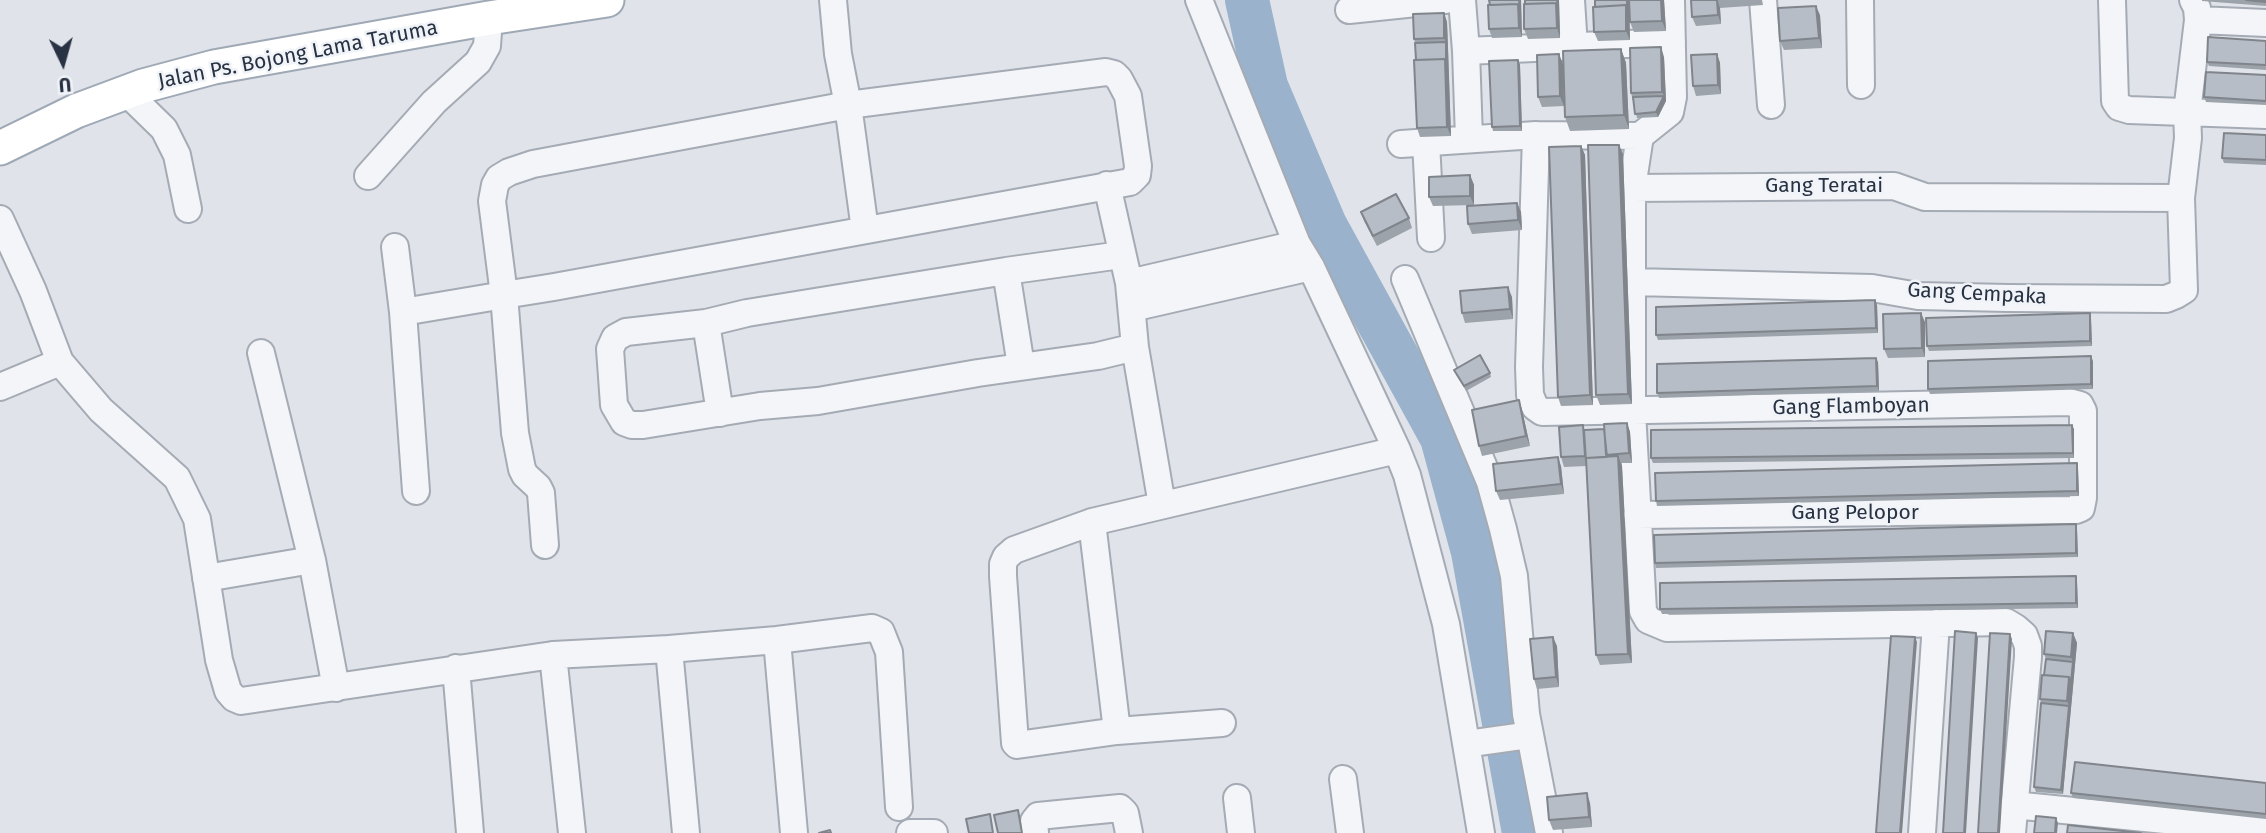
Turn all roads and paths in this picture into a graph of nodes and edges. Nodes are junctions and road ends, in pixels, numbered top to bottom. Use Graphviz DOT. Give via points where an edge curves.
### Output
graph roads {
  1 [pos="607,0"];
  2 [pos="833,0"];
  3 [pos="1199,0"];
  4 [pos="1445,0"];
  5 [pos="1461,0"];
  6 [pos="1571,0"];
  7 [pos="1671,0"];
  8 [pos="1763,0"];
  9 [pos="1860,0"];
  10 [pos="2112,0"];
  11 [pos="1349,10"];
  12 [pos="2195,10"];
  13 [pos="489,18"];
  14 [pos="2266,23"];
  15 [pos="1672,42"];
  16 [pos="1574,47"];
  17 [pos="1466,51"];
  18 [pos="1861,85"];
  19 [pos="126,92"];
  20 [pos="848,105"];
  21 [pos="1771,105"];
  22 [pos="2187,112"];
  23 [pos="2266,115"];
  24 [pos="1536,135"];
  25 [pos="1640,136"];
  26 [pos="1469,138"];
  27 [pos="0,148"];
  28 [pos="368,176"];
  29 [pos="1107,185"];
  30 [pos="1632,188"];
  31 [pos="2181,198"];
  32 [pos="188,209"];
  33 [pos="0,219"];
  34 [pos="865,230"];
  35 [pos="1431,238"];
  36 [pos="1297,244"];
  37 [pos="395,247"];
  38 [pos="1121,255"];
  39 [pos="1311,267"];
  40 [pos="1006,271"];
  41 [pos="1405,279"];
  42 [pos="1634,282"];
  43 [pos="504,295"];
  44 [pos="1130,295"];
  45 [pos="403,312"];
  46 [pos="706,323"];
  47 [pos="1135,347"];
  48 [pos="261,353"];
  49 [pos="60,362"];
  50 [pos="1021,366"];
  51 [pos="0,387"];
  52 [pos="1632,411"];
  53 [pos="720,413"];
  54 [pos="1397,450"];
  55 [pos="416,491"];
  56 [pos="1162,505"];
  57 [pos="2072,511"];
  58 [pos="1637,515"];
  59 [pos="1092,522"];
  60 [pos="545,545"];
  61 [pos="312,560"];
  62 [pos="206,579"];
  63 [pos="1936,623"];
  64 [pos="777,640"];
  65 [pos="669,649"];
  66 [pos="553,655"];
  67 [pos="456,668"];
  68 [pos="336,688"];
  69 [pos="1222,723"];
  70 [pos="1117,731"];
  71 [pos="1525,736"];
  72 [pos="1475,743"];
  73 [pos="1343,779"];
  74 [pos="1237,798"];
  75 [pos="2013,805"];
  76 [pos="899,807"];
  77 [pos="2266,830"];
  78 [pos="470,833"];
  79 [pos="572,833"];
  80 [pos="686,833"];
  81 [pos="794,833"];
  82 [pos="910,833"];
  83 [pos="934,833"];
  84 [pos="1035,833"];
  85 [pos="1129,833"];
  86 [pos="1241,833"];
  87 [pos="1350,833"];
  88 [pos="1481,833"];
  89 [pos="1549,833"];
  90 [pos="1922,833"];
  91 [pos="2012,833"];
  1 -- 13 [label="main road, Jalan Ps. Bojong Lama Taruma"];
  2 -- 20 [label="street"];
  3 -- 36 [label="street"];
  4 -- 11 [label="street"];
  5 -- 17 [label="street"];
  6 -- 16 [label="street"];
  7 -- 15 [label="street"];
  8 -- 21 [label="street"];
  9 -- 18 [label="street"];
  10 -- 22 [label="street" via="2115,101 2119,107"];
  12 -- 14 [label="street"];
  12 -- 22 [label="street"];
  13 -- 19 [label="main road, Jalan Ps. Bojong Lama Taruma" via="214,67"];
  13 -- 28 [label="street" via="487,46 478,62 434,102"];
  15 -- 16 [label="street"];
  15 -- 25 [label="street" via="1674,97 1670,112"];
  16 -- 17 [label="street"];
  17 -- 26 [label="street"];
  19 -- 27 [label="main road, Jalan Ps. Bojong Lama Taruma"];
  19 -- 32 [label="street" via="164,129 177,155"];
  20 -- 29 [label="street" via="1114,74 1128,96 1138,166 1130,182"];
  20 -- 34 [label="street"];
  20 -- 43 [label="street" via="509,172 499,178 492,201"];
  22 -- 23 [label="street"];
  22 -- 31 [label="street"];
  24 -- 25 [label="street"];
  24 -- 26 [label="street"];
  24 -- 52 [label="street, Gang Flamboyan" via="1530,395 1542,412"];
  25 -- 30 [label="street"];
  26 -- 35 [label="street" via="1413,143"];
  29 -- 34 [label="street"];
  29 -- 38 [label="street"];
  30 -- 31 [label="street, Gang Teratai" via="1894,186 1925,197"];
  30 -- 42 [label="street"];
  31 -- 42 [label="street, Gang Cempaka" via="2184,290 2165,299 1918,296 1872,288"];
  33 -- 49 [label="street"];
  34 -- 43 [label="street"];
  36 -- 39 [label="street"];
  36 -- 44 [label="street"];
  37 -- 45 [label="street"];
  38 -- 40 [label="street"];
  38 -- 44 [label="street"];
  39 -- 44 [label="street"];
  39 -- 54 [label="street"];
  40 -- 46 [label="street"];
  40 -- 50 [label="street"];
  41 -- 71 [label="street" via="1490,482 1514,576"];
  42 -- 52 [label="street"];
  43 -- 45 [label="street"];
  43 -- 60 [label="street" via="515,433 522,470 541,493"];
  44 -- 47 [label="street"];
  45 -- 55 [label="street"];
  46 -- 53 [label="street"];
  46 -- 53 [label="street" via="626,332 615,338 610,349 614,405 624,422 632,425"];
  47 -- 50 [label="street"];
  47 -- 56 [label="street"];
  48 -- 61 [label="street"];
  49 -- 51 [label="street"];
  49 -- 62 [label="street" via="101,410 177,478 197,519"];
  50 -- 53 [label="street"];
  52 -- 57 [label="street, Gang Flamboyan" via="2080,404 2083,498 2081,508"];
  52 -- 58 [label="street"];
  54 -- 56 [label="street"];
  54 -- 72 [label="street"];
  56 -- 59 [label="street"];
  57 -- 58 [label="street, Gang Pelopor"];
  58 -- 63 [label="street" via="1643,611 1648,620 1667,628"];
  59 -- 70 [label="street"];
  59 -- 70 [label="street" via="1014,550 1003,564 1015,743"];
  61 -- 62 [label="street"];
  61 -- 68 [label="street"];
  62 -- 68 [label="street" via="219,660 234,698 241,701"];
  63 -- 75 [label="street" via="2006,622 2024,635 2028,657"];
  63 -- 90 [label="street"];
  64 -- 65 [label="street"];
  64 -- 76 [label="street" via="872,628 881,632 889,652"];
  64 -- 81 [label="street"];
  65 -- 66 [label="street"];
  65 -- 80 [label="street"];
  66 -- 67 [label="street"];
  66 -- 79 [label="street"];
  67 -- 68 [label="street"];
  67 -- 78 [label="street"];
  69 -- 70 [label="street"];
  71 -- 72 [label="street"];
  71 -- 89 [label="street"];
  72 -- 88 [label="street"];
  73 -- 87 [label="street"];
  74 -- 86 [label="street"];
  75 -- 77 [label="street"];
  75 -- 91 [label="street"];
  82 -- 83 [label="street"];
  84 -- 85 [label="street" via="1038,816 1120,808"];
}
